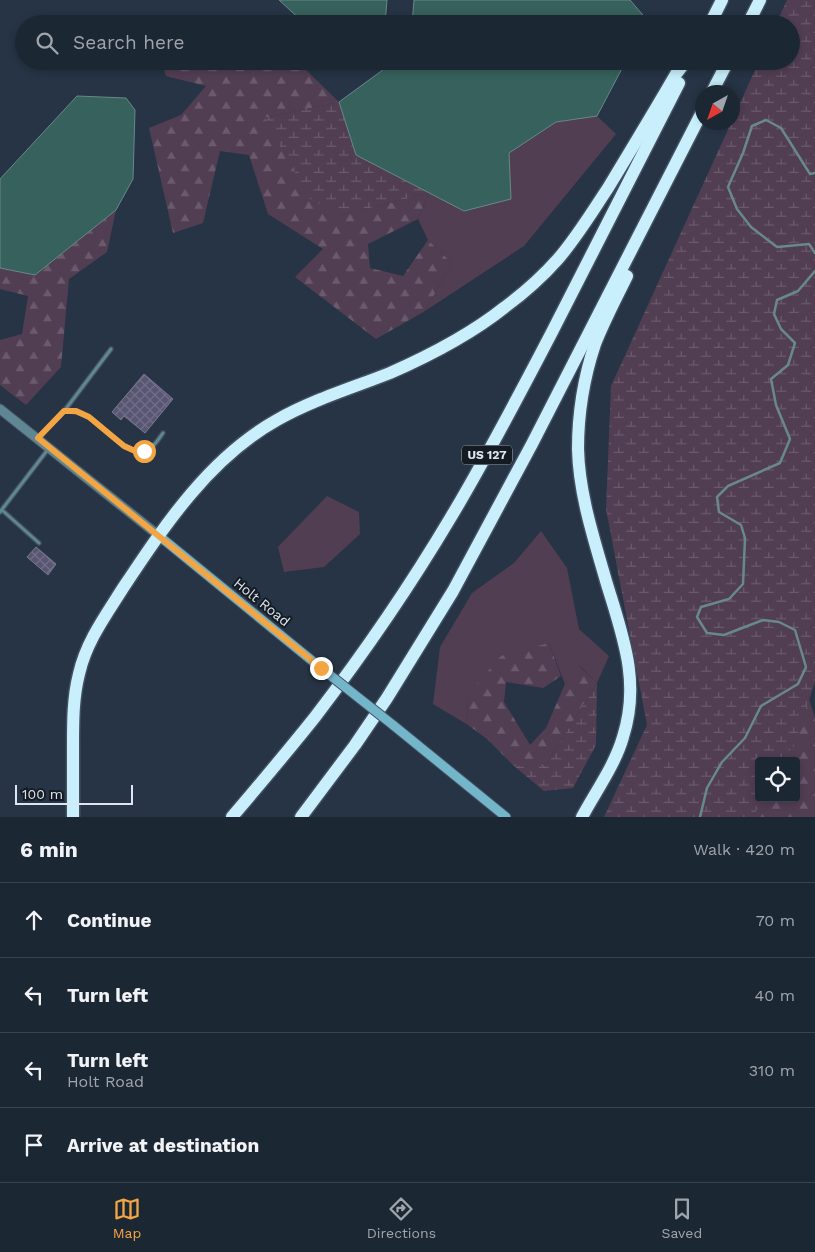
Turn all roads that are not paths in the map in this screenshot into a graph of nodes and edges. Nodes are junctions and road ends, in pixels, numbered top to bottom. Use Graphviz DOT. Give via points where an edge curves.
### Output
graph roads {
  1 [pos="722,0"];
  2 [pos="760,0"];
  3 [pos="714,15"];
  4 [pos="752,15"];
  5 [pos="679,70"];
  6 [pos="686,70"];
  7 [pos="723,70"];
  8 [pos="716,85"];
  9 [pos="695,126"];
  10 [pos="662,190"];
  11 [pos="111,349"];
  12 [pos="0,409"];
  13 [pos="64,411"];
  14 [pos="163,433"];
  15 [pos="38,438"];
  16 [pos="49,448"];
  17 [pos="1,511"];
  18 [pos="158,535"];
  19 [pos="39,543"];
  20 [pos="73,817"];
  21 [pos="232,817"];
  22 [pos="301,817"];
  23 [pos="506,817"];
  24 [pos="582,817"];
  1 -- 3 [label="highway"];
  2 -- 4 [label="highway"];
  5 -- 18 [label="highway" via="578,233 532,285 457,341 306,406 254,434 215,468"];
  6 -- 21 [label="highway, US 127" via="533,368 451,518 348,672"];
  7 -- 8 [label="highway"];
  9 -- 10 [label="highway, US 127"];
  10 -- 22 [label="highway, US 127" via="453,591 387,698"];
  10 -- 24 [label="highway" via="650,231 596,343 582,399 578,449 584,494 624,639 630,696 624,736 618,752"];
  11 -- 13 [label="lane"];
  12 -- 15 [label="street, Holt Road"];
  13 -- 14 [label="lane" via="76,411 89,417 124,446 135,451 144,451 154,445"];
  13 -- 15 [label="lane"];
  15 -- 16 [label="street, Holt Road"];
  16 -- 17 [label="lane"];
  16 -- 18 [label="street, Holt Road"];
  17 -- 19 [label="lane"];
  18 -- 20 [label="highway" via="99,626 79,672 73,723"];
  18 -- 23 [label="main road, Holt Road, bridge"];
}
